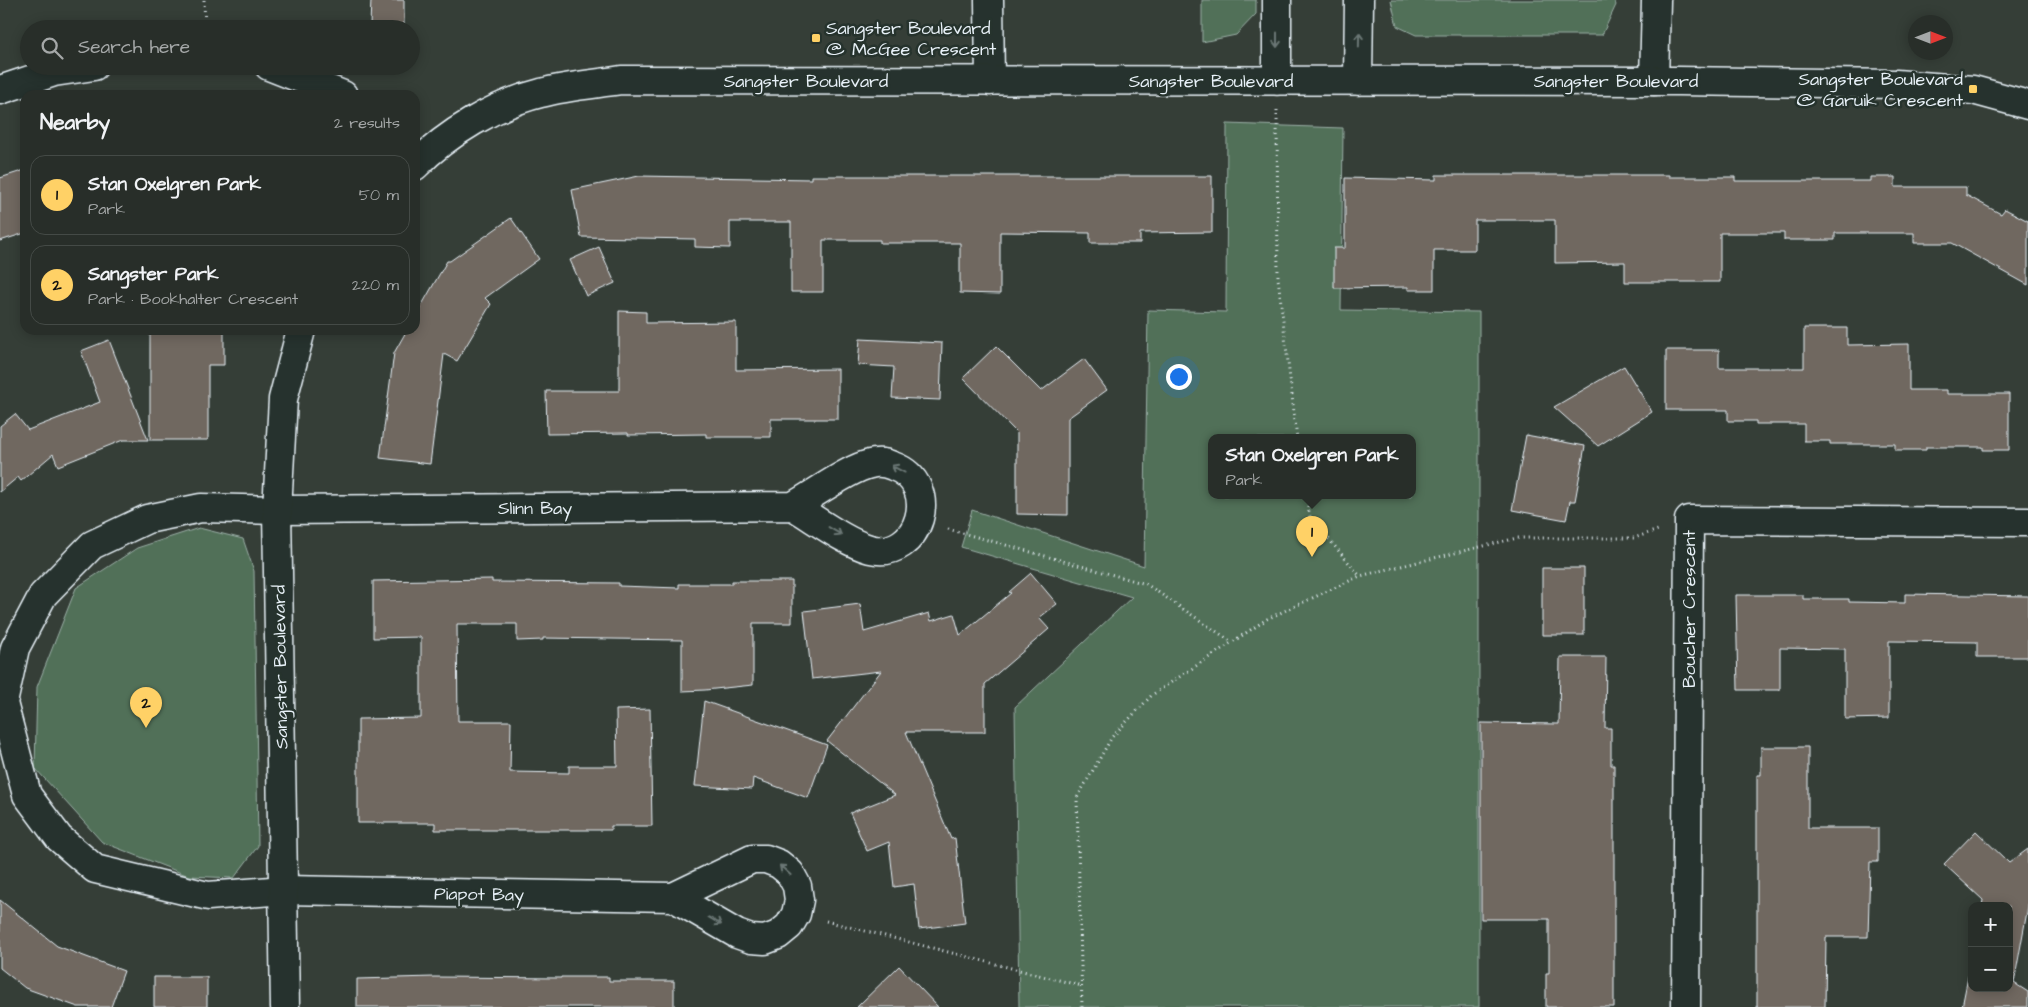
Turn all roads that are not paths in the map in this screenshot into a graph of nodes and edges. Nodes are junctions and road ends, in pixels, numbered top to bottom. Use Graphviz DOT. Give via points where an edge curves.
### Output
graph roads {
  1 [pos="989,0"];
  2 [pos="1277,0"];
  3 [pos="1359,0"];
  4 [pos="1656,0"];
  5 [pos="45,75"];
  6 [pos="292,75"];
  7 [pos="990,81"];
  8 [pos="1277,81"];
  9 [pos="1358,81"];
  10 [pos="1654,81"];
  11 [pos="0,90"];
  12 [pos="329,90"];
  13 [pos="2028,105"];
  14 [pos="420,154"];
  15 [pos="300,335"];
  16 [pos="793,506"];
  17 [pos="277,510"];
  18 [pos="2028,522"];
  19 [pos="284,890"];
  20 [pos="673,897"];
  21 [pos="285,1007"];
  22 [pos="1686,1007"];
  1 -- 7 [label="street"];
  2 -- 8 [label="street, one-way"];
  9 -- 3 [label="street, one-way"];
  4 -- 10 [label="street"];
  5 -- 11 [label="street"];
  6 -- 12 [label="street"];
  7 -- 8 [label="street, Sangster Boulevard"];
  7 -- 14 [label="street, Sangster Boulevard" via="621,80 532,96 484,114"];
  8 -- 9 [label="street, Sangster Boulevard"];
  9 -- 10 [label="street, Sangster Boulevard"];
  10 -- 13 [label="street, Sangster Boulevard" via="1906,85 1974,90"];
  15 -- 17 [label="street, Sangster Boulevard" via="283,399"];
  16 -- 16 [label="street, Slinn Bay, one-way" via="857,544 872,549 900,544 912,534 922,506 919,491 911,478 900,468 886,464 856,469"];
  16 -- 17 [label="street, Slinn Bay"];
  17 -- 19 [label="street, Sangster Boulevard"];
  17 -- 19 [label="street, Slinn Bay" via="201,508 147,519 92,545 43,595 14,648 3,703 27,794 59,838 96,869 208,896"];
  18 -- 22 [label="street, Boucher Crescent" via="1689,520"];
  19 -- 20 [label="street, Piapot Bay"];
  19 -- 21 [label="street, Sangster Boulevard"];
  20 -- 20 [label="street, Piapot Bay, one-way" via="737,934 765,940 789,926 799,900 797,886 790,873 766,859 738,864"];
}
